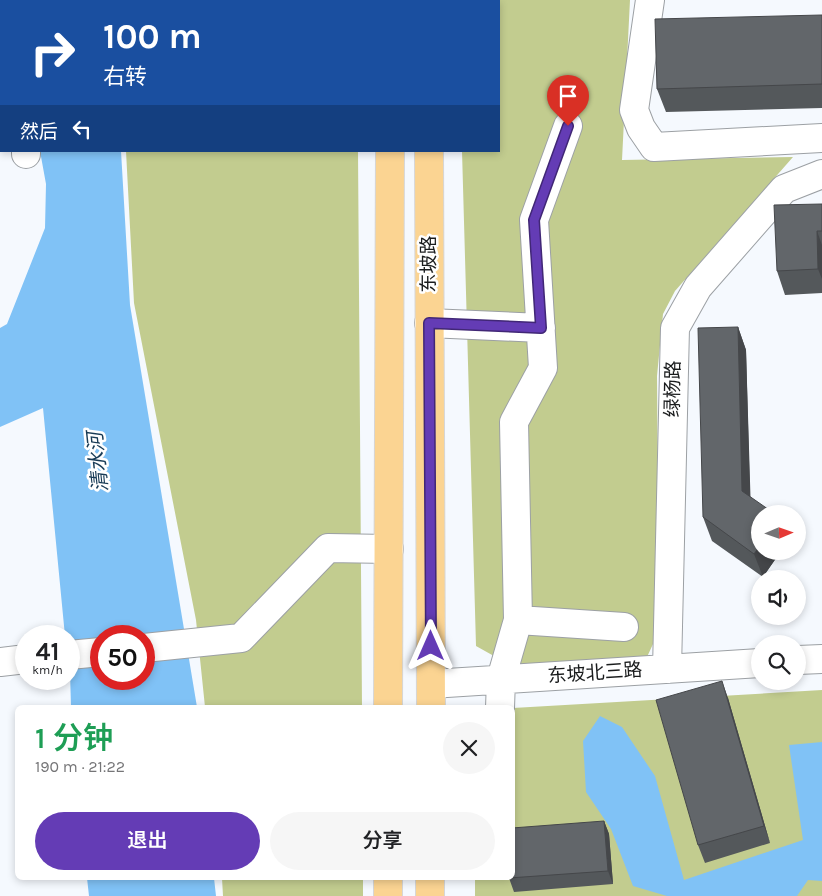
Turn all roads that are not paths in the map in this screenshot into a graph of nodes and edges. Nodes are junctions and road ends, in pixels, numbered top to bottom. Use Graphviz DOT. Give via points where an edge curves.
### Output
graph roads {
  1 [pos="650,0"];
  2 [pos="568,126"];
  3 [pos="822,138"];
  4 [pos="390,152"];
  5 [pos="428,152"];
  6 [pos="822,174"];
  7 [pos="429,323"];
  8 [pos="541,328"];
  9 [pos="389,549"];
  10 [pos="518,620"];
  11 [pos="624,627"];
  12 [pos="155,647"];
  13 [pos="822,659"];
  14 [pos="15,660"];
  15 [pos="806,660"];
  16 [pos="0,662"];
  17 [pos="751,664"];
  18 [pos="667,669"];
  19 [pos="501,679"];
  20 [pos="431,696"];
  21 [pos="388,705"];
  22 [pos="500,705"];
  23 [pos="388,880"];
  24 [pos="430,880"];
  25 [pos="388,896"];
  26 [pos="430,896"];
  1 -- 3 [label="street" via="634,110 654,147"];
  2 -- 8 [label="street" via="534,220"];
  4 -- 9 [label="main road, 东坡路"];
  5 -- 7 [label="main road, 东坡路"];
  6 -- 18 [label="street, 绿杨路" via="784,189 698,287 675,328"];
  7 -- 8 [label="street"];
  7 -- 20 [label="main road, 东坡路"];
  8 -- 10 [label="street" via="543,368 514,422"];
  9 -- 12 [label="street" via="328,548 241,638"];
  9 -- 21 [label="main road, 东坡路"];
  10 -- 11 [label="street"];
  10 -- 19 [label="street"];
  13 -- 15 [label="street"];
  14 -- 16 [label="street"];
  17 -- 18 [label="street, 东坡北三路"];
  18 -- 19 [label="street, 东坡北三路"];
  19 -- 20 [label="street, 东坡北三路"];
  19 -- 22 [label="street"];
  23 -- 25 [label="main road"];
  24 -- 26 [label="main road"];
}
